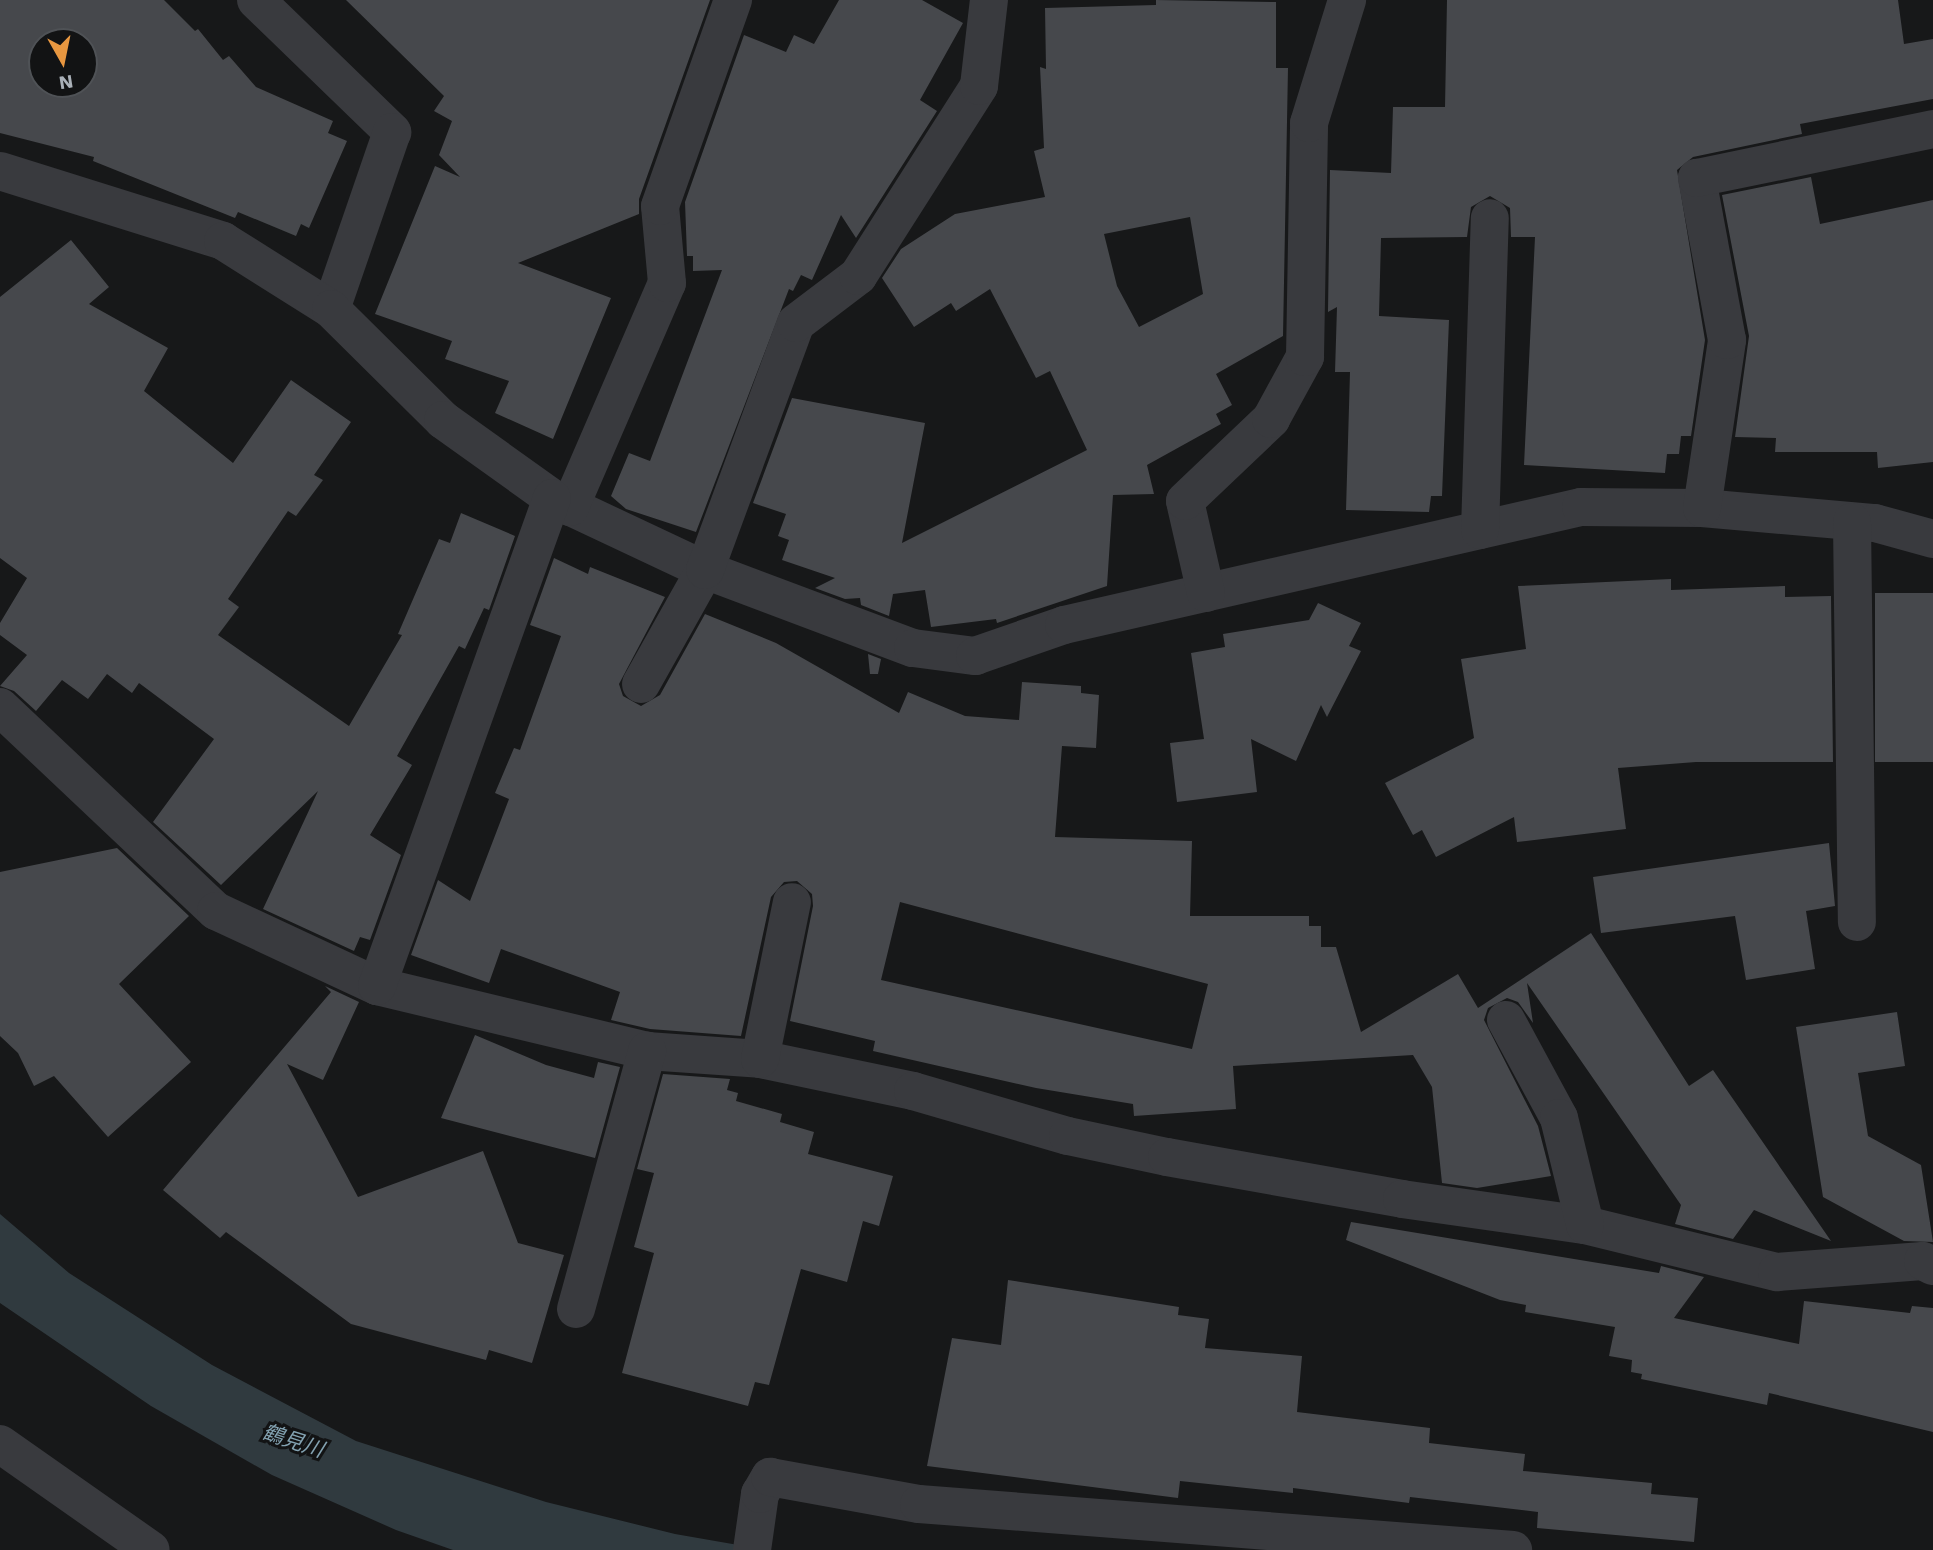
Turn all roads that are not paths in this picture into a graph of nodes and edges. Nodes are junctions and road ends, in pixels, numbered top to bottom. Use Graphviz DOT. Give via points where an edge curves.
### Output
graph roads {
  1 [pos="256,0"];
  2 [pos="733,0"];
  3 [pos="989,0"];
  4 [pos="1347,0"];
  5 [pos="1933,129"];
  6 [pos="0,171"];
  7 [pos="1490,218"];
  8 [pos="331,309"];
  9 [pos="561,502"];
  10 [pos="1702,508"];
  11 [pos="1852,522"];
  12 [pos="1480,530"];
  13 [pos="1933,539"];
  14 [pos="705,570"];
  15 [pos="1206,593"];
  16 [pos="641,684"];
  17 [pos="0,707"];
  18 [pos="792,902"];
  19 [pos="1857,922"];
  20 [pos="377,986"];
  21 [pos="1506,1020"];
  22 [pos="646,1051"];
  23 [pos="760,1059"];
  24 [pos="1585,1225"];
  25 [pos="1933,1266"];
  26 [pos="576,1309"];
  27 [pos="0,1444"];
  28 [pos="151,1550"];
  29 [pos="752,1550"];
  30 [pos="1513,1550"];
  1 -- 8 [label="street" via="392,132"];
  2 -- 9 [label="street" via="660,206 667,283"];
  3 -- 14 [label="street" via="979,86 858,276 796,323"];
  4 -- 15 [label="street" via="1309,123 1306,357 1271,419 1185,501"];
  5 -- 10 [label="street" via="1698,178 1727,340"];
  6 -- 8 [label="street" via="223,241"];
  7 -- 12 [label="street"];
  8 -- 9 [label="street" via="443,420"];
  9 -- 14 [label="street"];
  9 -- 20 [label="street"];
  10 -- 11 [label="street"];
  10 -- 12 [label="street" via="1581,507"];
  11 -- 13 [label="street"];
  11 -- 19 [label="street"];
  12 -- 15 [label="street"];
  14 -- 15 [label="street" via="913,648 975,656 1064,625"];
  14 -- 16 [label="street"];
  17 -- 20 [label="street" via="216,911"];
  18 -- 23 [label="street"];
  20 -- 22 [label="street"];
  21 -- 24 [label="street" via="1559,1118"];
  22 -- 23 [label="street"];
  22 -- 26 [label="street"];
  23 -- 24 [label="street" via="913,1090 1068,1136 1167,1157 1402,1199"];
  24 -- 25 [label="street" via="1777,1272 1923,1261"];
  27 -- 28 [label="street"];
  29 -- 30 [label="street" via="760,1494 770,1477 919,1504"];
}
